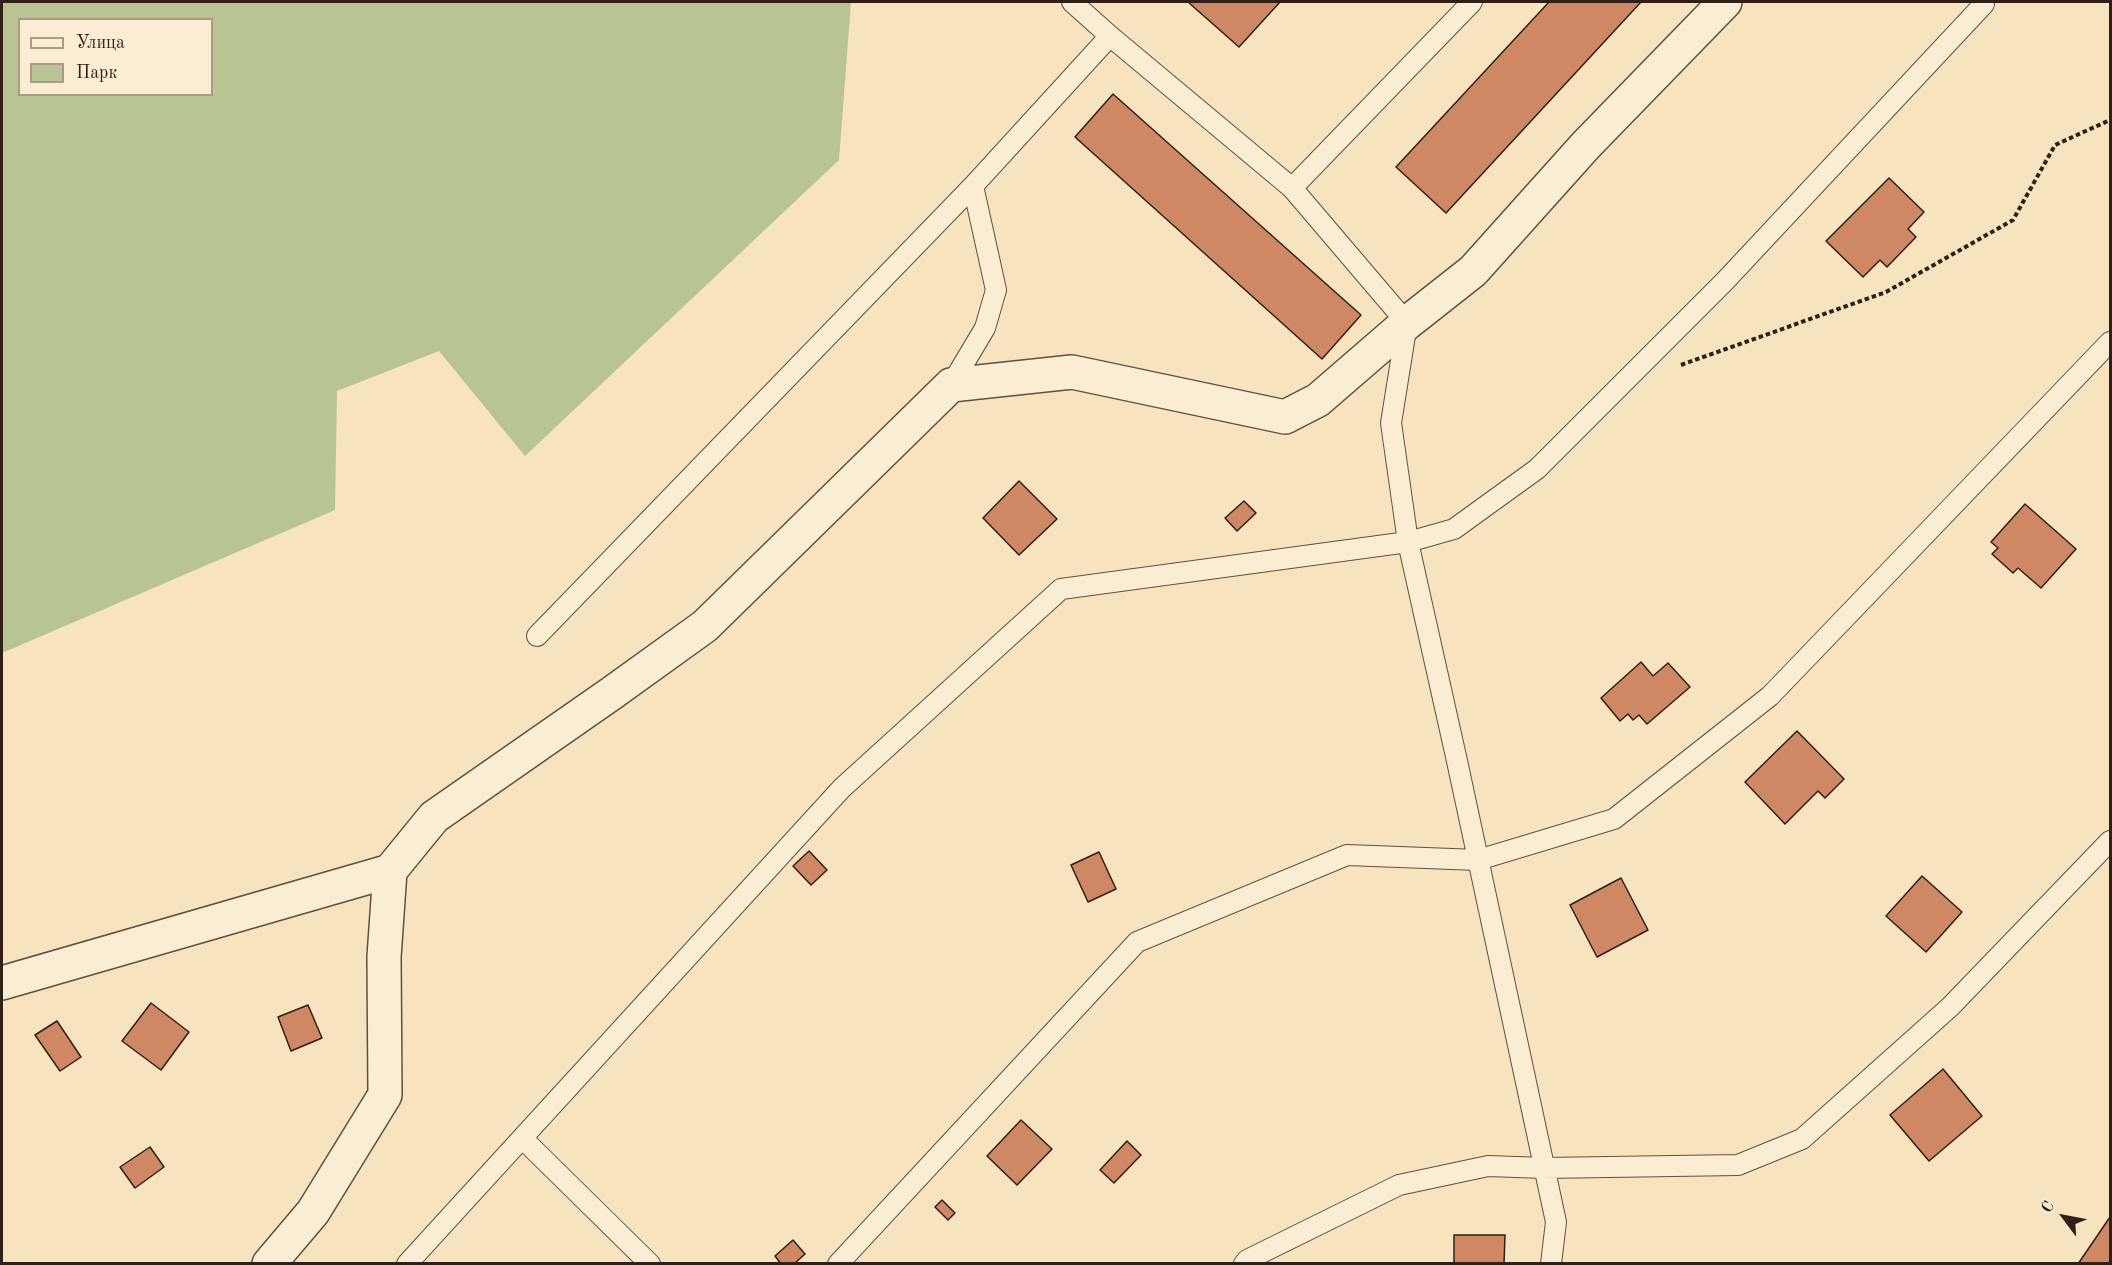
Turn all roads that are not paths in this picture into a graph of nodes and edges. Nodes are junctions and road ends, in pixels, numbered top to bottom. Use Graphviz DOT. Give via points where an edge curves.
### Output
graph roads {
  1 [pos="1072,2"];
  2 [pos="1472,2"];
  3 [pos="1725,2"];
  4 [pos="1984,4"];
  5 [pos="1110,36"];
  6 [pos="973,186"];
  7 [pos="1292,188"];
  8 [pos="1407,323"];
  9 [pos="2110,342"];
  10 [pos="951,386"];
  11 [pos="1408,542"];
  12 [pos="537,636"];
  13 [pos="2110,841"];
  14 [pos="1479,860"];
  15 [pos="390,871"];
  16 [pos="2,983"];
  17 [pos="522,1138"];
  18 [pos="1545,1168"];
  19 [pos="269,1263"];
  20 [pos="407,1263"];
  21 [pos="650,1263"];
  22 [pos="838,1263"];
  23 [pos="1244,1263"];
  24 [pos="1551,1263"];
  1 -- 5 [label="lane"];
  2 -- 7 [label="lane"];
  3 -- 8 [label="street" via="1586,145 1473,271"];
  4 -- 11 [label="lane" via="1725,281 1537,469 1454,529"];
  5 -- 6 [label="lane"];
  5 -- 7 [label="lane"];
  6 -- 10 [label="lane" via="996,290 985,328"];
  6 -- 12 [label="lane"];
  7 -- 8 [label="lane"];
  8 -- 10 [label="street" via="1318,400 1285,417 1072,372"];
  8 -- 11 [label="lane" via="1391,423"];
  9 -- 14 [label="lane" via="1770,696 1614,819"];
  10 -- 15 [label="street" via="705,626 434,817"];
  11 -- 14 [label="lane"];
  11 -- 17 [label="lane" via="1061,589 842,788"];
  13 -- 18 [label="lane" via="1950,1007 1802,1139 1738,1165"];
  14 -- 18 [label="lane"];
  14 -- 22 [label="lane" via="1347,855 1137,942"];
  15 -- 16 [label="street"];
  15 -- 19 [label="street" via="384,957 385,1095 313,1212"];
  17 -- 20 [label="lane"];
  17 -- 21 [label="lane"];
  18 -- 23 [label="lane" via="1488,1166 1399,1185"];
  18 -- 24 [label="lane" via="1556,1222"];
}
